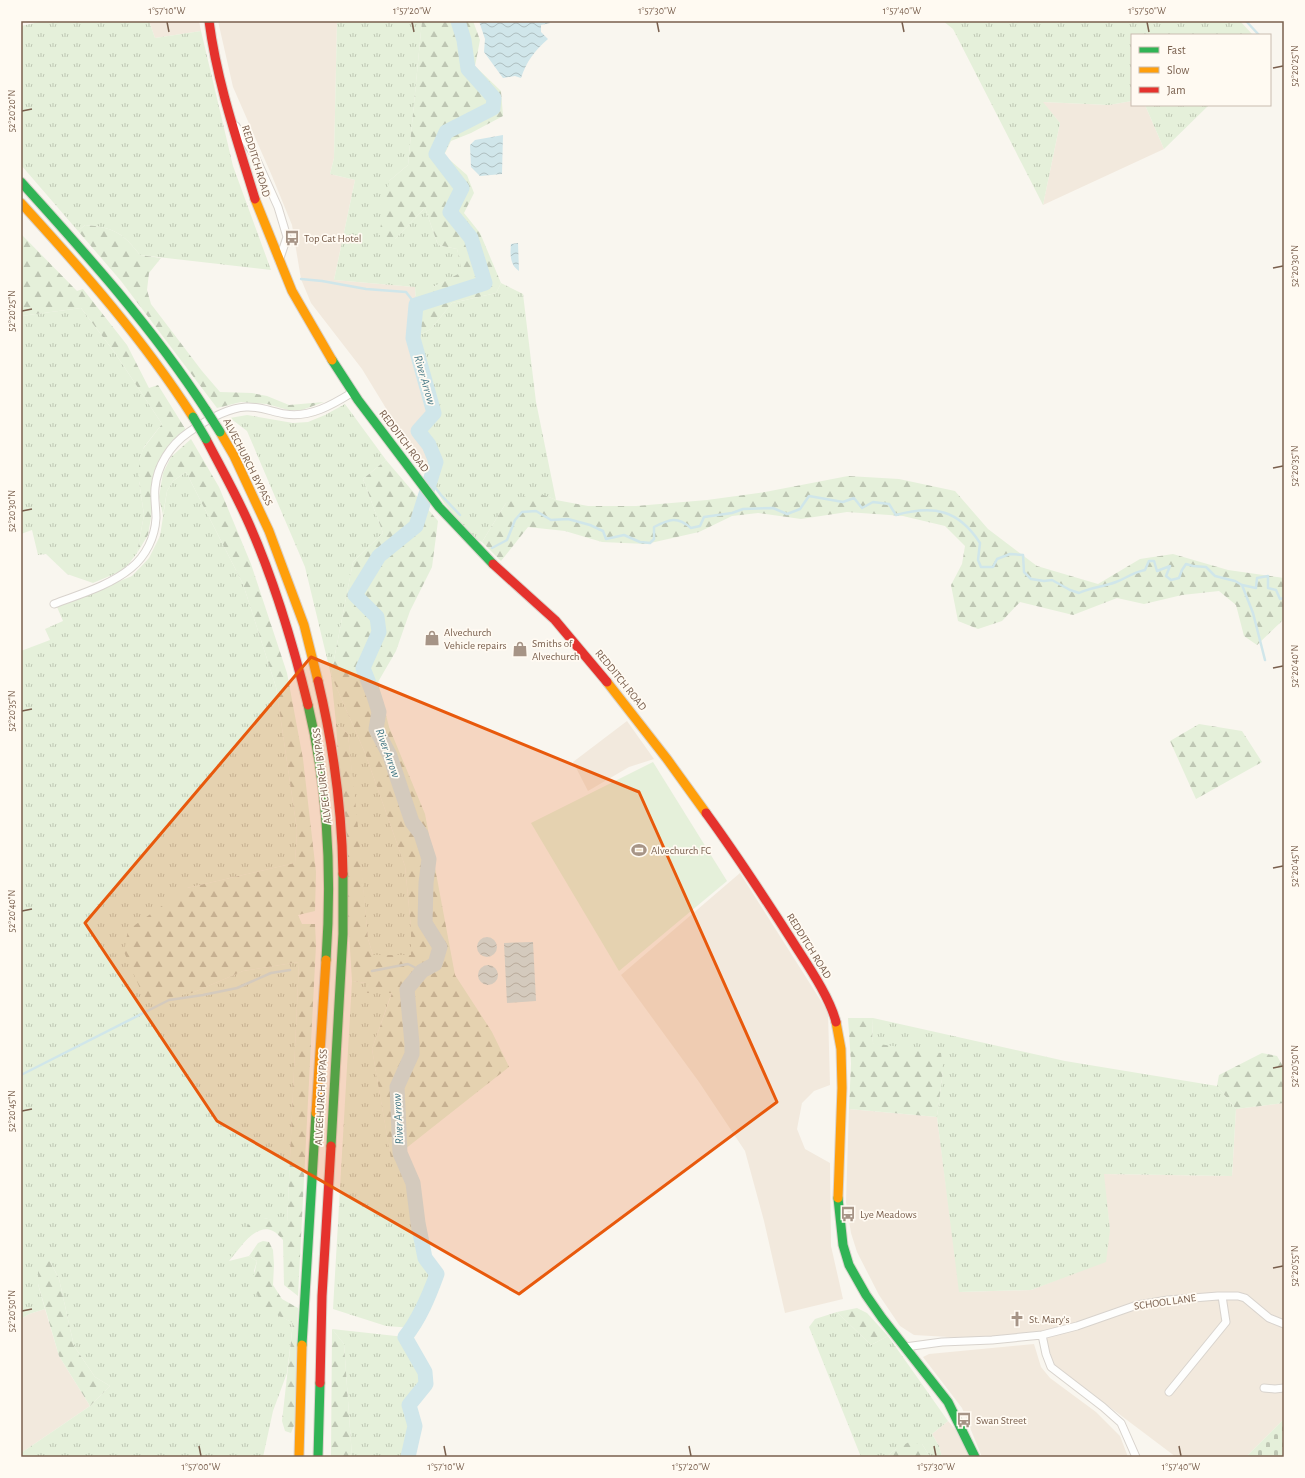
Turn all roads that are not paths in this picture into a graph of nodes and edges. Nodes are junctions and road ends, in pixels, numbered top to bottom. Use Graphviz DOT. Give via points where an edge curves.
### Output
graph roads {
  1 [pos="209,21"];
  2 [pos="230,117"];
  3 [pos="21,182"];
  4 [pos="21,203"];
  5 [pos="279,261"];
  6 [pos="353,392"];
  7 [pos="54,604"];
  8 [pos="1222,1296"];
  9 [pos="1284,1324"];
  10 [pos="1042,1335"];
  11 [pos="905,1347"];
  12 [pos="1264,1388"];
  13 [pos="1284,1388"];
  14 [pos="1169,1392"];
  15 [pos="299,1457"];
  16 [pos="318,1457"];
  17 [pos="975,1457"];
  18 [pos="1136,1457"];
  1 -- 2 [label="main road, REDDITCH ROAD" via="221,87"];
  2 -- 5 [label="main road, REDDITCH ROAD" via="257,205"];
  2 -- 5 [label="street" via="255,156 278,207 287,238"];
  3 -- 16 [label="main road, ALVECHURCH BYPASS, bridge" via="126,299 186,378 234,456 269,531 304,625 328,724 339,807 343,934 322,1296"];
  4 -- 15 [label="main road, ALVECHURCH BYPASS, bridge" via="119,313 172,383 220,463 256,538 289,627 312,722 325,809 328,933 304,1288"];
  5 -- 6 [label="main road, REDDITCH ROAD" via="292,291"];
  6 -- 7 [label="street" via="330,405 303,414 287,414 253,407 237,408 187,433 167,454 157,474 154,530 140,560 107,584"];
  6 -- 11 [label="main road, REDDITCH ROAD" via="439,507 488,560 555,620 599,671 738,857 827,999 836,1020 841,1049 838,1198 843,1245 849,1265 866,1295"];
  8 -- 9 [label="street, SCHOOL LANE" via="1245,1298 1269,1318"];
  8 -- 10 [label="street, SCHOOL LANE" via="1137,1305 1097,1320"];
  8 -- 14 [label="street" via="1226,1322"];
  10 -- 11 [label="street, SCHOOL LANE"];
  10 -- 18 [label="street" via="1051,1367 1121,1423"];
  11 -- 17 [label="main road" via="948,1402"];
  12 -- 13 [label="street"];
}
